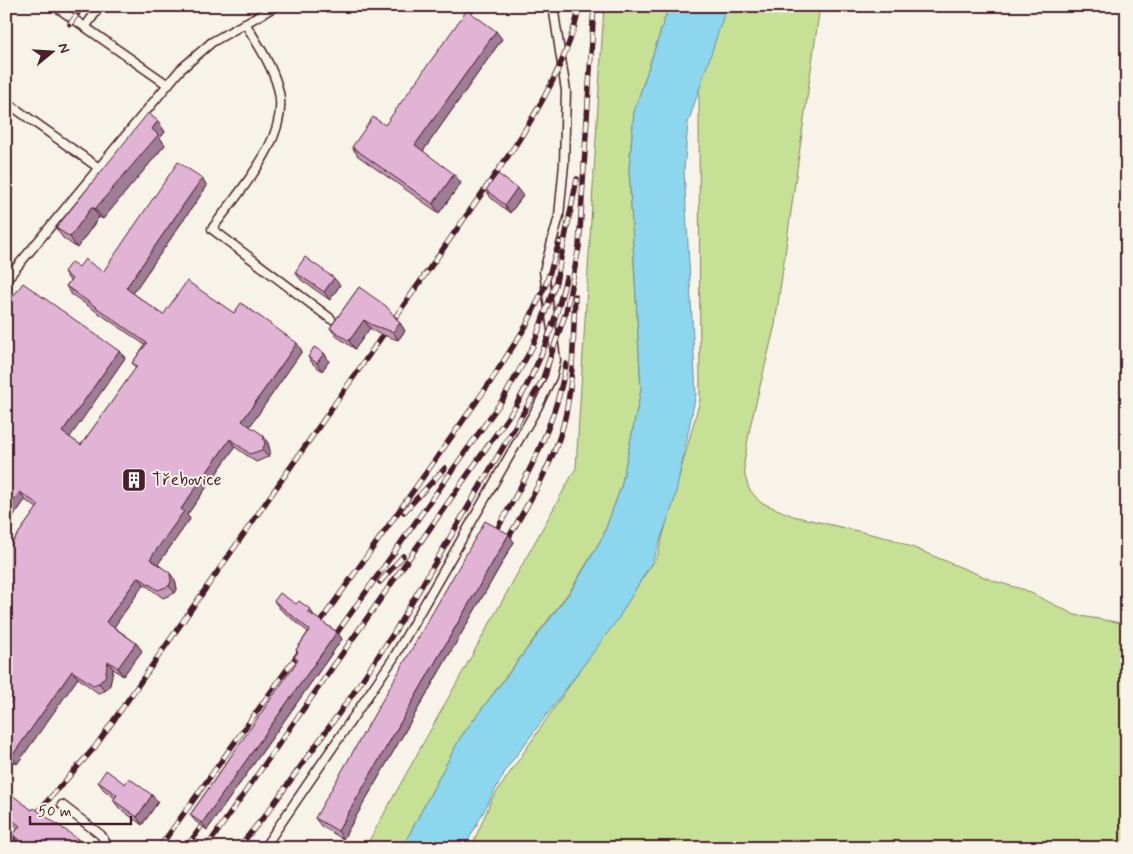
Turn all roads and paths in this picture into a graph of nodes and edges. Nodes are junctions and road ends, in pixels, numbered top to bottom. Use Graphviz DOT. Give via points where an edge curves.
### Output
graph roads {
  1 [pos="55,6"];
  2 [pos="100,6"];
  3 [pos="276,6"];
  4 [pos="553,6"];
  5 [pos="245,23"];
  6 [pos="86,26"];
  7 [pos="168,85"];
  8 [pos="6,102"];
  9 [pos="99,168"];
  10 [pos="6,280"];
  11 [pos="331,319"];
  12 [pos="62,805"];
  13 [pos="109,848"];
  14 [pos="264,848"];
  1 -- 6 [label="lane"];
  2 -- 6 [label="lane"];
  3 -- 5 [label="lane"];
  4 -- 14 [label="lane" via="566,103 562,188 557,224 544,271 556,346 552,377 394,659"];
  5 -- 7 [label="lane" via="202,50"];
  5 -- 11 [label="lane" via="278,86 281,115 272,142 212,229"];
  6 -- 7 [label="lane"];
  7 -- 9 [label="lane"];
  8 -- 9 [label="lane"];
  9 -- 10 [label="lane"];
  12 -- 13 [label="lane" via="102,835"];
}
